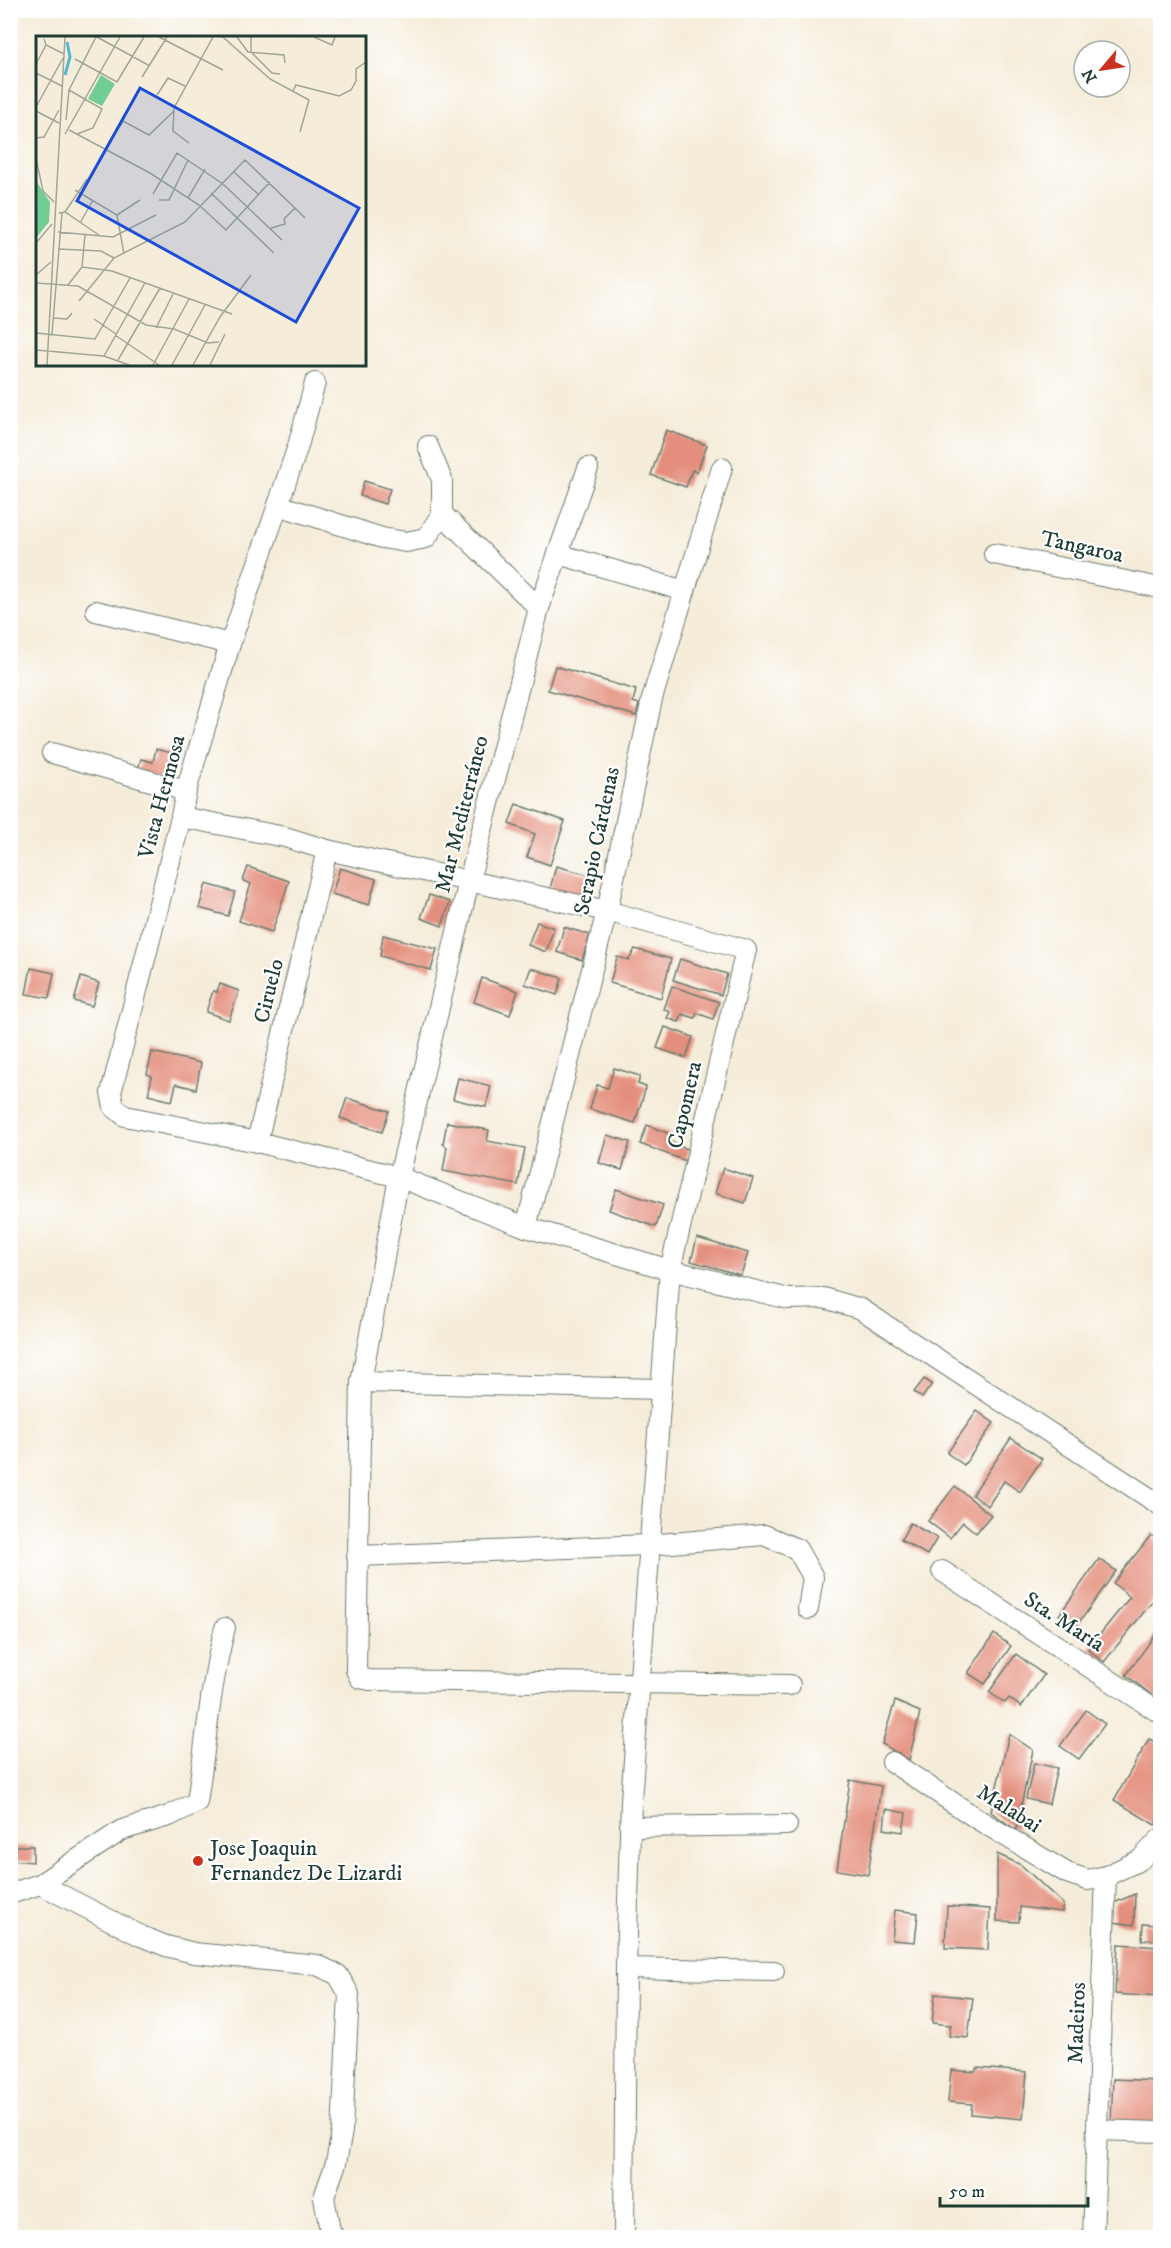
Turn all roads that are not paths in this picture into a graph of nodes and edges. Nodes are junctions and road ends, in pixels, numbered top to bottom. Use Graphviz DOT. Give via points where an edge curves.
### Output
graph roads {
  1 [pos="315,383"];
  2 [pos="428,446"];
  3 [pos="588,468"];
  4 [pos="722,468"];
  5 [pos="278,505"];
  6 [pos="442,514"];
  7 [pos="558,554"];
  8 [pos="994,554"];
  9 [pos="1161,588"];
  10 [pos="685,591"];
  11 [pos="539,608"];
  12 [pos="96,611"];
  13 [pos="230,644"];
  14 [pos="52,753"];
  15 [pos="186,791"];
  16 [pos="181,817"];
  17 [pos="327,850"];
  18 [pos="469,881"];
  19 [pos="607,911"];
  20 [pos="257,1142"];
  21 [pos="399,1177"];
  22 [pos="526,1227"];
  23 [pos="670,1270"];
  24 [pos="361,1382"];
  25 [pos="661,1389"];
  26 [pos="1161,1505"];
  27 [pos="649,1545"];
  28 [pos="357,1556"];
  29 [pos="942,1571"];
  30 [pos="808,1609"];
  31 [pos="225,1628"];
  32 [pos="639,1684"];
  33 [pos="790,1685"];
  34 [pos="1161,1713"];
  35 [pos="892,1762"];
  36 [pos="787,1825"];
  37 [pos="630,1827"];
  38 [pos="1161,1839"];
  39 [pos="1107,1876"];
  40 [pos="40,1884"];
  41 [pos="10,1894"];
  42 [pos="626,1968"];
  43 [pos="774,1971"];
  44 [pos="1097,2130"];
  45 [pos="1161,2132"];
  46 [pos="335,2238"];
  47 [pos="624,2238"];
  48 [pos="1093,2238"];
  1 -- 5 [label="street, Vista Hermosa"];
  2 -- 6 [label="street" via="442,480"];
  3 -- 7 [label="street, Mar Mediterráneo"];
  4 -- 10 [label="street, Serapio Cárdenas"];
  5 -- 6 [label="street" via="406,542 426,538"];
  5 -- 13 [label="street, Vista Hermosa"];
  6 -- 11 [label="street"];
  7 -- 10 [label="street"];
  7 -- 11 [label="street, Mar Mediterráneo"];
  8 -- 9 [label="street, Tangaroa"];
  10 -- 19 [label="street, Serapio Cárdenas" via="652,699"];
  11 -- 18 [label="street, Mar Mediterráneo"];
  12 -- 13 [label="street"];
  13 -- 15 [label="street, Vista Hermosa"];
  14 -- 15 [label="street"];
  15 -- 16 [label="street, Vista Hermosa"];
  16 -- 17 [label="street" via="285,837"];
  16 -- 20 [label="street, Vista Hermosa" via="111,1093 114,1107 125,1116"];
  17 -- 18 [label="street"];
  17 -- 20 [label="street, Ciruelo"];
  18 -- 19 [label="street"];
  18 -- 21 [label="street, Mar Mediterráneo"];
  19 -- 22 [label="street, Serapio Cárdenas"];
  19 -- 23 [label="street, Capomera" via="746,950"];
  20 -- 21 [label="street"];
  21 -- 22 [label="street"];
  21 -- 24 [label="street, Mar Mediterráneo"];
  22 -- 23 [label="street"];
  23 -- 25 [label="street, Capomera"];
  23 -- 26 [label="street" via="789,1299 824,1298 861,1309"];
  24 -- 25 [label="street"];
  24 -- 28 [label="street, Mar Mediterráneo"];
  25 -- 27 [label="street, Capomera"];
  27 -- 28 [label="street"];
  27 -- 30 [label="street" via="764,1535 797,1549 813,1577"];
  27 -- 32 [label="street, Capomera"];
  28 -- 32 [label="street, Mar Mediterráneo" via="356,1670 360,1678"];
  29 -- 34 [label="street, Sta. María"];
  31 -- 40 [label="street" via="215,1666 197,1802 122,1830"];
  32 -- 33 [label="street"];
  32 -- 37 [label="street, Capomera"];
  35 -- 39 [label="street, Malabai" via="1067,1873 1088,1880"];
  36 -- 37 [label="street"];
  37 -- 42 [label="street, Capomera"];
  38 -- 39 [label="street" via="1140,1860"];
  39 -- 44 [label="street, Madeiros"];
  40 -- 41 [label="street"];
  40 -- 46 [label="street" via="166,1946 194,1953 317,1965 338,1975 349,1994 342,2131 324,2197 330,2231"];
  42 -- 43 [label="street"];
  42 -- 47 [label="street, Capomera"];
  44 -- 45 [label="street"];
  44 -- 48 [label="street, Madeiros"];
}
